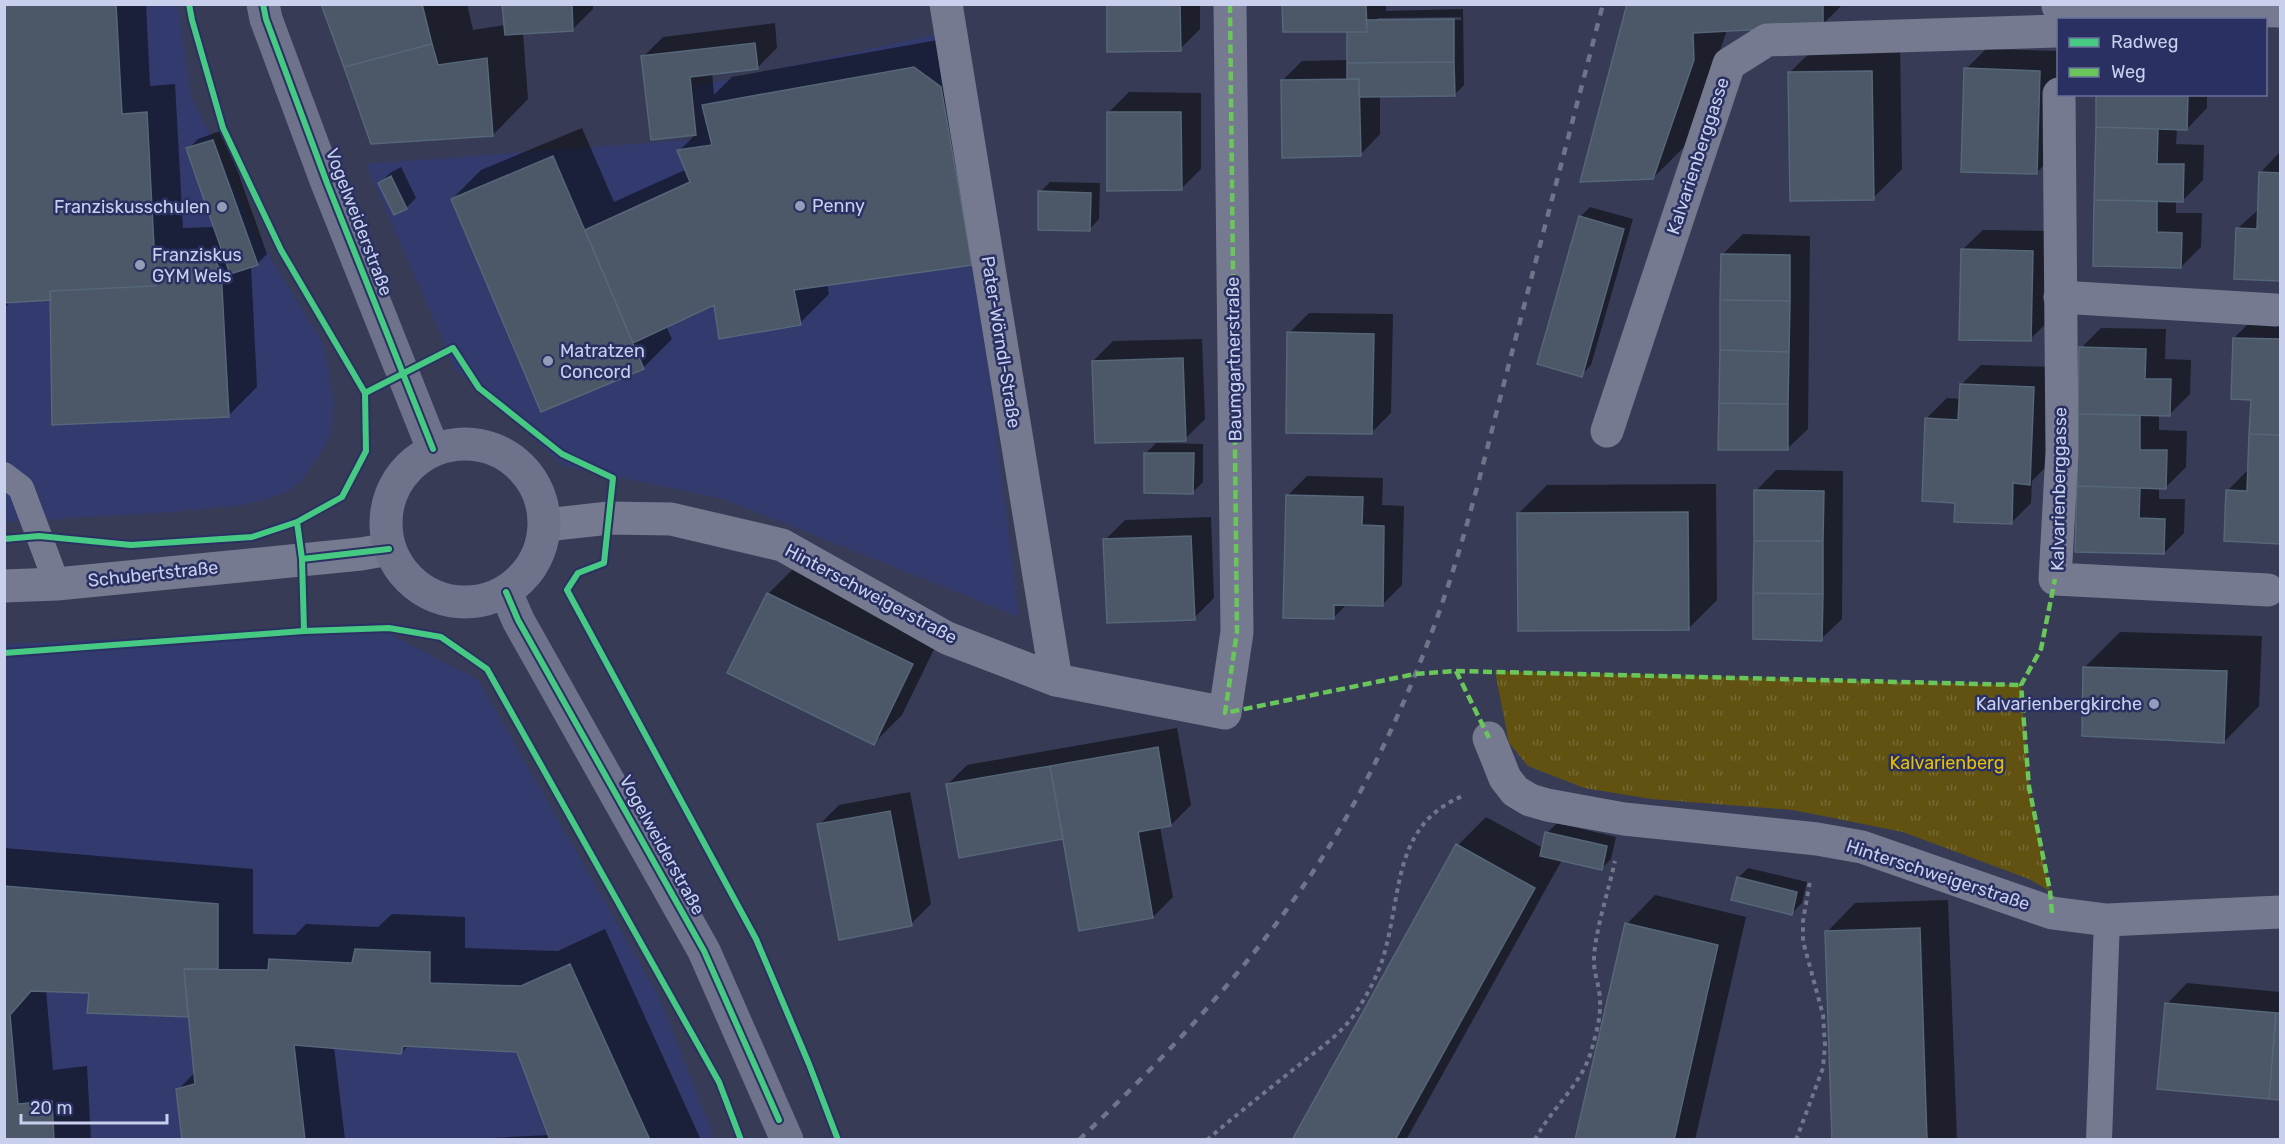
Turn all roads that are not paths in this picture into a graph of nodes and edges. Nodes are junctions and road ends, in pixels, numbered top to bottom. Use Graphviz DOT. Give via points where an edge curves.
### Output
graph roads {
  1 [pos="263,4"];
  2 [pos="946,4"];
  3 [pos="1230,4"];
  4 [pos="2280,11"];
  5 [pos="2058,15"];
  6 [pos="2059,96"];
  7 [pos="2060,297"];
  8 [pos="2276,310"];
  9 [pos="1607,431"];
  10 [pos="433,449"];
  11 [pos="4,475"];
  12 [pos="546,525"];
  13 [pos="389,549"];
  14 [pos="57,584"];
  15 [pos="4,586"];
  16 [pos="2268,590"];
  17 [pos="507,592"];
  18 [pos="1056,680"];
  19 [pos="1225,713"];
  20 [pos="1489,738"];
  21 [pos="2280,912"];
  22 [pos="2107,920"];
  23 [pos="787,1140"];
  24 [pos="2099,1140"];
  1 -- 10 [label="main road, Vogelweiderstraße" via="327,183"];
  2 -- 18 [label="street, Pater-Wörndl-Straße"];
  3 -- 19 [label="street, Baumgartnerstraße" via="1237,632"];
  4 -- 5 [label="street, Kalvarienberggasse"];
  5 -- 9 [label="street, Kalvarienberggasse" via="1767,40 1729,64"];
  6 -- 7 [label="street, Kalvarienberggasse"];
  7 -- 8 [label="street"];
  7 -- 16 [label="street, Kalvarienberggasse" via="2062,452 2055,579"];
  10 -- 12 [label="main road" via="455,443 481,444 503,452 527,473 539,492"];
  10 -- 13 [label="main road" via="405,470 389,497 385,519"];
  11 -- 14 [label="lane" via="21,488"];
  12 -- 17 [label="main road" via="540,551 528,573"];
  12 -- 18 [label="street, Hinterschweigerstraße" via="609,518 671,519 782,545 947,638"];
  13 -- 14 [label="street, Schubertstraße"];
  13 -- 17 [label="main road" via="400,570 417,587 454,602 481,602"];
  14 -- 15 [label="street, Schubertstraße"];
  17 -- 23 [label="main road, Vogelweiderstraße" via="518,620 704,951"];
  18 -- 19 [label="street, Hinterschweigerstraße"];
  20 -- 22 [label="street, Hinterschweigerstraße" via="1505,778 1530,800 1624,819 1862,847 2052,913"];
  21 -- 22 [label="street, Hinterschweigerstraße"];
  22 -- 24 [label="lane"];
}
